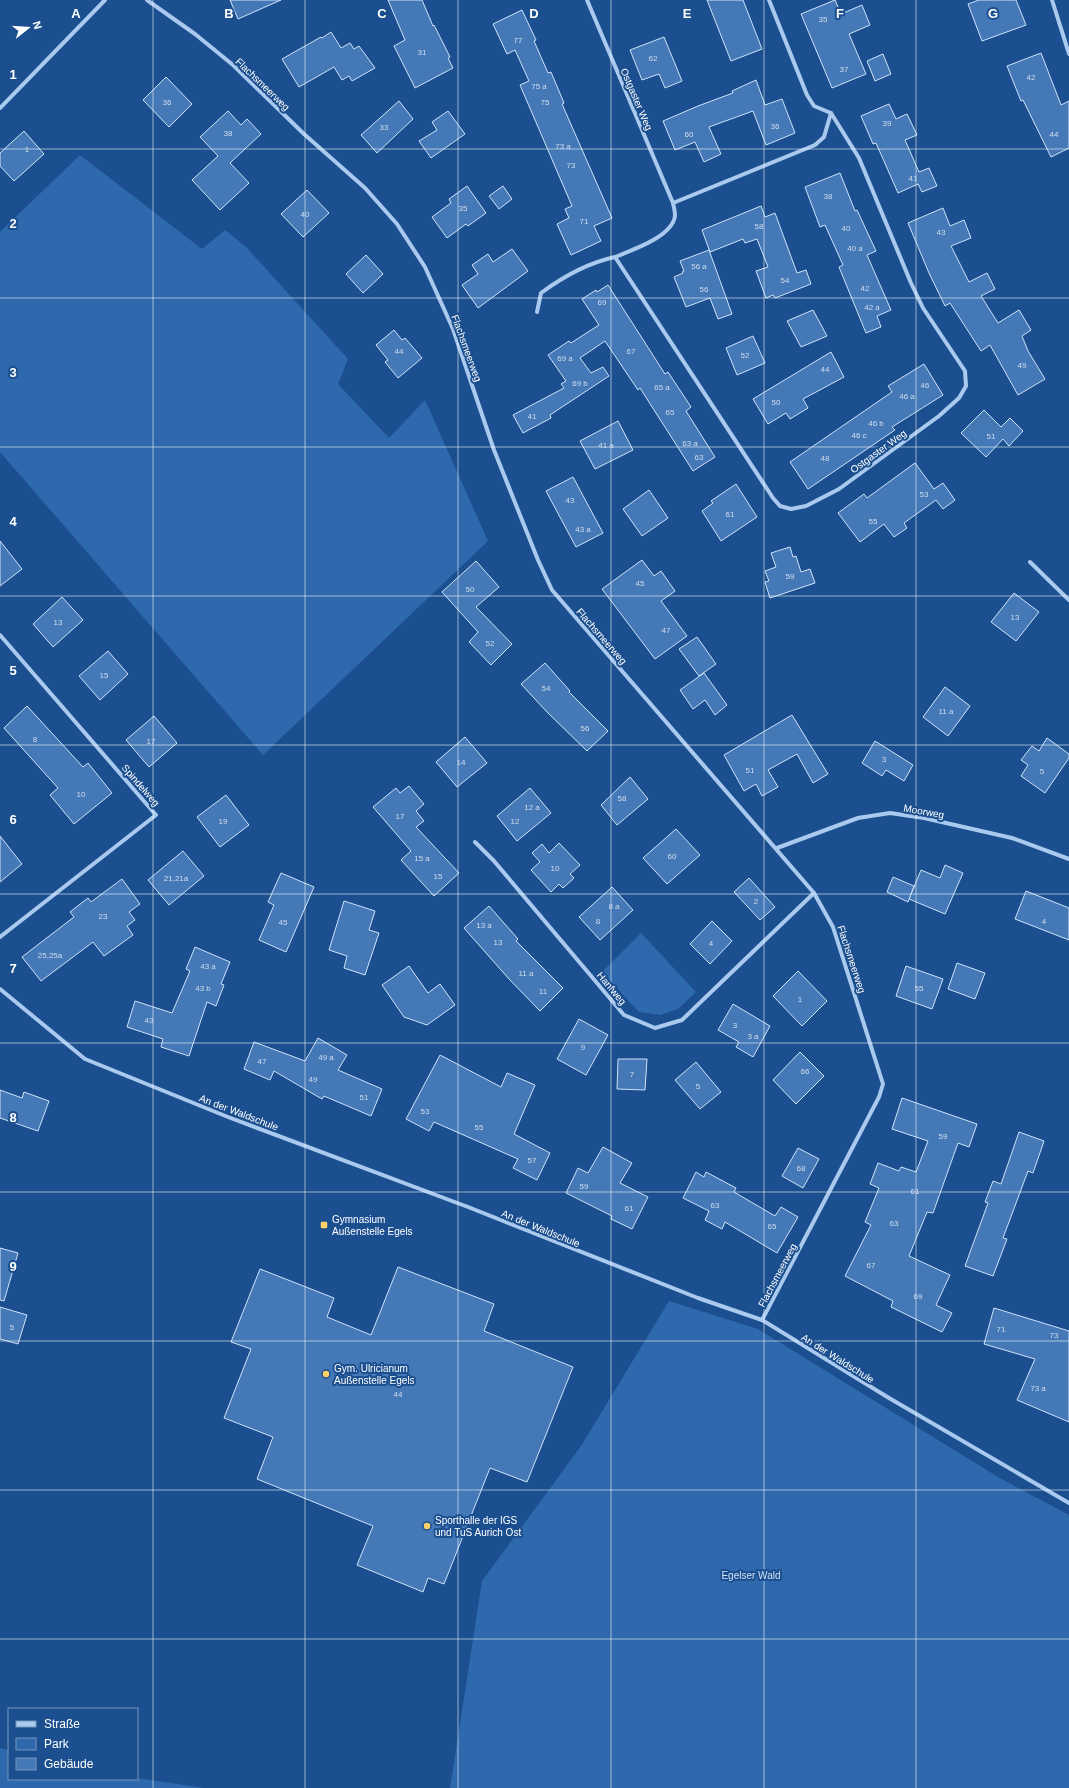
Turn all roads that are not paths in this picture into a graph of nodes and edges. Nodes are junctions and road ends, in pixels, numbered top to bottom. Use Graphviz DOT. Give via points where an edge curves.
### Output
graph roads {
  1 [pos="105,0"];
  2 [pos="147,0"];
  3 [pos="587,0"];
  4 [pos="769,0"];
  5 [pos="1052,0"];
  6 [pos="1069,54"];
  7 [pos="0,108"];
  8 [pos="831,113"];
  9 [pos="673,203"];
  10 [pos="615,257"];
  11 [pos="537,312"];
  12 [pos="1030,562"];
  13 [pos="1069,600"];
  14 [pos="0,634"];
  15 [pos="475,842"];
  16 [pos="777,848"];
  17 [pos="1069,859"];
  18 [pos="814,893"];
  19 [pos="0,937"];
  20 [pos="0,989"];
  21 [pos="762,1320"];
  22 [pos="1069,1503"];
  1 -- 7 [label="street"];
  2 -- 16 [label="street, Flachsmeerweg" via="195,34 233,66 365,188 397,224 425,267 453,328 494,450 552,590"];
  3 -- 9 [label="street, Ostgaster Weg"];
  4 -- 8 [label="street" via="807,95 814,106"];
  5 -- 6 [label="street"];
  8 -- 9 [label="street" via="824,137 815,145"];
  8 -- 10 [label="street, Ostgaster Weg" via="859,158 923,308 965,371 966,386 959,398 939,416 839,489 806,506 791,510 780,506"];
  9 -- 10 [label="street, Ostgaster Weg" via="675,216 667,230 646,244"];
  10 -- 11 [label="street, Ostgaster Weg" via="596,261 564,276 541,293"];
  12 -- 13 [label="street"];
  14 -- 19 [label="street, Spindelweg" via="156,815"];
  15 -- 18 [label="street, Hanfweg" via="624,1015 655,1028 682,1020"];
  16 -- 17 [label="street, Moorweg" via="858,818 890,813 1012,838"];
  16 -- 18 [label="street, Flachsmeerweg"];
  18 -- 21 [label="street, Flachsmeerweg" via="833,927 883,1084 869,1118"];
  20 -- 21 [label="street, An der Waldschule" via="85,1059 228,1117 461,1204 698,1298"];
  21 -- 22 [label="street, An der Waldschule"];
}
